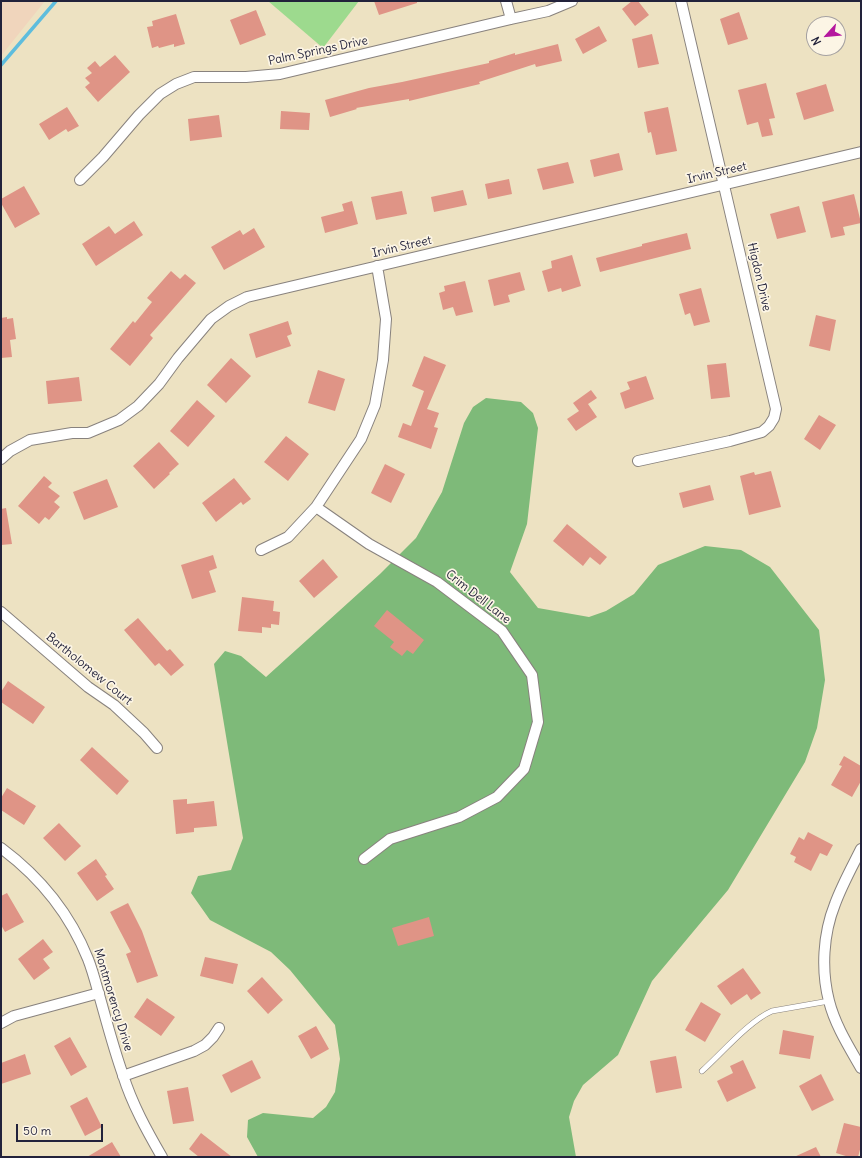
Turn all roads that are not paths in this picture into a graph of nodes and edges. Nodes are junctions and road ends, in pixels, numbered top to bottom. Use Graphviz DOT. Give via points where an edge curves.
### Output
graph roads {
  1 [pos="506,1"];
  2 [pos="572,1"];
  3 [pos="681,1"];
  4 [pos="511,19"];
  5 [pos="861,152"];
  6 [pos="80,180"];
  7 [pos="724,185"];
  8 [pos="377,266"];
  9 [pos="1,459"];
  10 [pos="638,461"];
  11 [pos="316,507"];
  12 [pos="261,550"];
  13 [pos="1,612"];
  14 [pos="157,748"];
  15 [pos="1,848"];
  16 [pos="861,849"];
  17 [pos="364,859"];
  18 [pos="98,993"];
  19 [pos="829,1001"];
  20 [pos="1,1022"];
  21 [pos="219,1028"];
  22 [pos="861,1068"];
  23 [pos="702,1071"];
  24 [pos="123,1076"];
  25 [pos="162,1157"];
  1 -- 4 [label="street"];
  2 -- 4 [label="street, Palm Springs Drive" via="548,11"];
  3 -- 7 [label="street, Higdon Drive"];
  4 -- 6 [label="street, Palm Springs Drive" via="280,74 194,77 160,94"];
  5 -- 7 [label="street, Irvin Street"];
  7 -- 8 [label="street, Irvin Street"];
  7 -- 10 [label="street, Higdon Drive" via="776,409 774,418 762,432"];
  8 -- 9 [label="street, Irvin Street" via="247,297 229,306 211,319 138,406 119,420 88,433 30,440"];
  8 -- 11 [label="street" via="386,319 383,360 375,405 360,439"];
  11 -- 12 [label="street" via="288,537"];
  11 -- 17 [label="street, Crim Dell Lane" via="369,544 437,582 502,631 532,675 538,722 524,769 497,797 460,817 390,839"];
  13 -- 14 [label="street, Bartholomew Court" via="88,687 114,704"];
  15 -- 18 [label="street, Montmorency Drive" via="33,875 66,916 89,960"];
  16 -- 19 [label="street" via="835,904 829,923 824,966"];
  18 -- 20 [label="street" via="14,1016"];
  18 -- 24 [label="street, Montmorency Drive"];
  19 -- 22 [label="street"];
  19 -- 23 [label="lane" via="772,1011 740,1035"];
  21 -- 24 [label="street" via="205,1045 194,1051"];
  24 -- 25 [label="street, Montmorency Drive" via="134,1104"];
}
